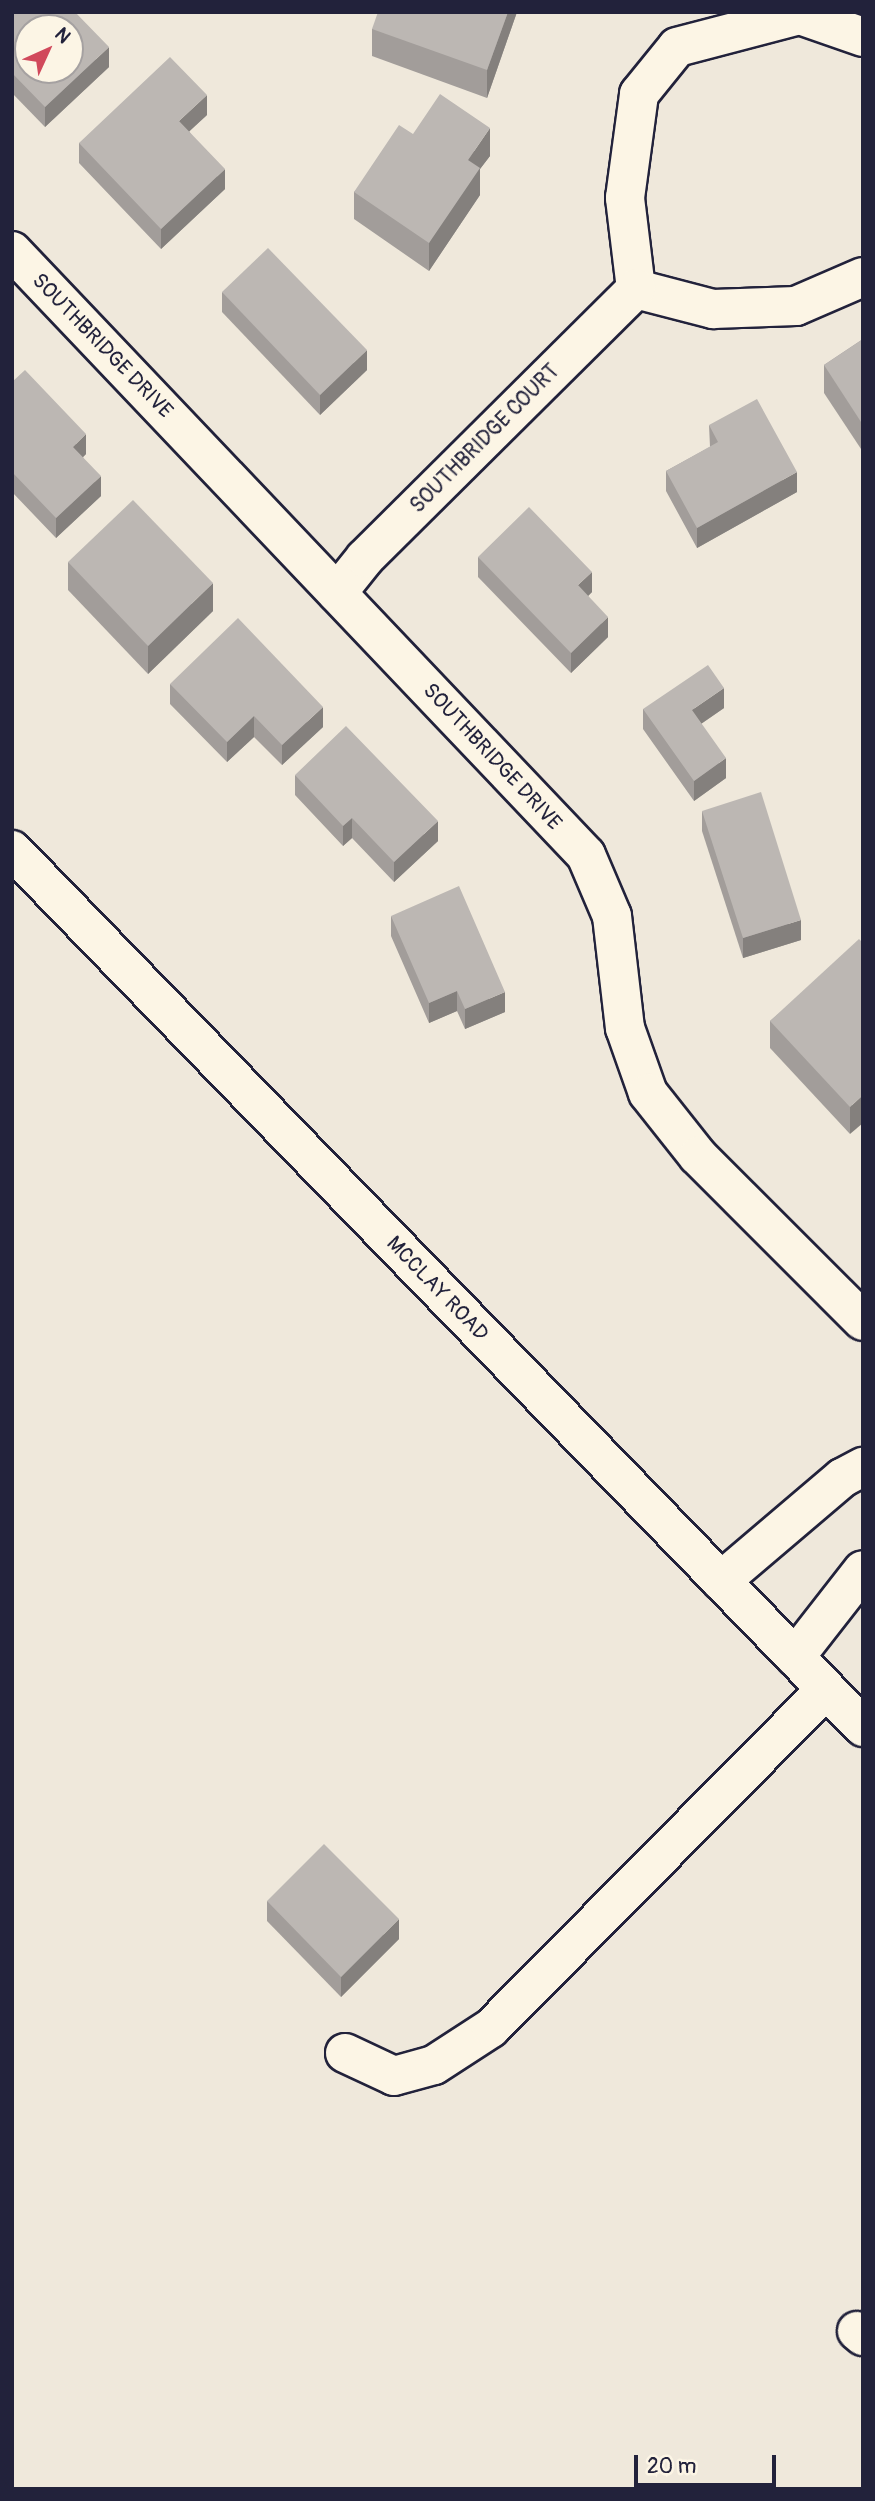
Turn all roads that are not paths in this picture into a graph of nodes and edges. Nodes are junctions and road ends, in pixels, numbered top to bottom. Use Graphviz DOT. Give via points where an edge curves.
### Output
graph roads {
  1 [pos="863,37"];
  2 [pos="12,251"];
  3 [pos="863,277"];
  4 [pos="636,289"];
  5 [pos="337,593"];
  6 [pos="12,850"];
  7 [pos="863,1321"];
  8 [pos="863,1467"];
  9 [pos="863,1570"];
  10 [pos="721,1581"];
  11 [pos="795,1657"];
  12 [pos="826,1690"];
  13 [pos="863,1727"];
  14 [pos="345,2053"];
  1 -- 4 [label="street" via="800,15 677,47 639,94 625,198"];
  2 -- 5 [label="street, SOUTHBRIDGE DRIVE"];
  3 -- 4 [label="street" via="796,306 713,309"];
  4 -- 5 [label="street, SOUTHBRIDGE COURT" via="365,558"];
  5 -- 7 [label="street, SOUTHBRIDGE DRIVE" via="586,855 612,916 625,1028 648,1093 698,1156"];
  6 -- 10 [label="street, MCCLAY ROAD"];
  8 -- 10 [label="street" via="842,1478"];
  9 -- 11 [label="street"];
  10 -- 11 [label="street, MCCLAY ROAD"];
  11 -- 12 [label="street, MCCLAY ROAD"];
  12 -- 13 [label="street, MCCLAY ROAD"];
  12 -- 14 [label="street" via="491,2028 434,2065 394,2076"];
}
